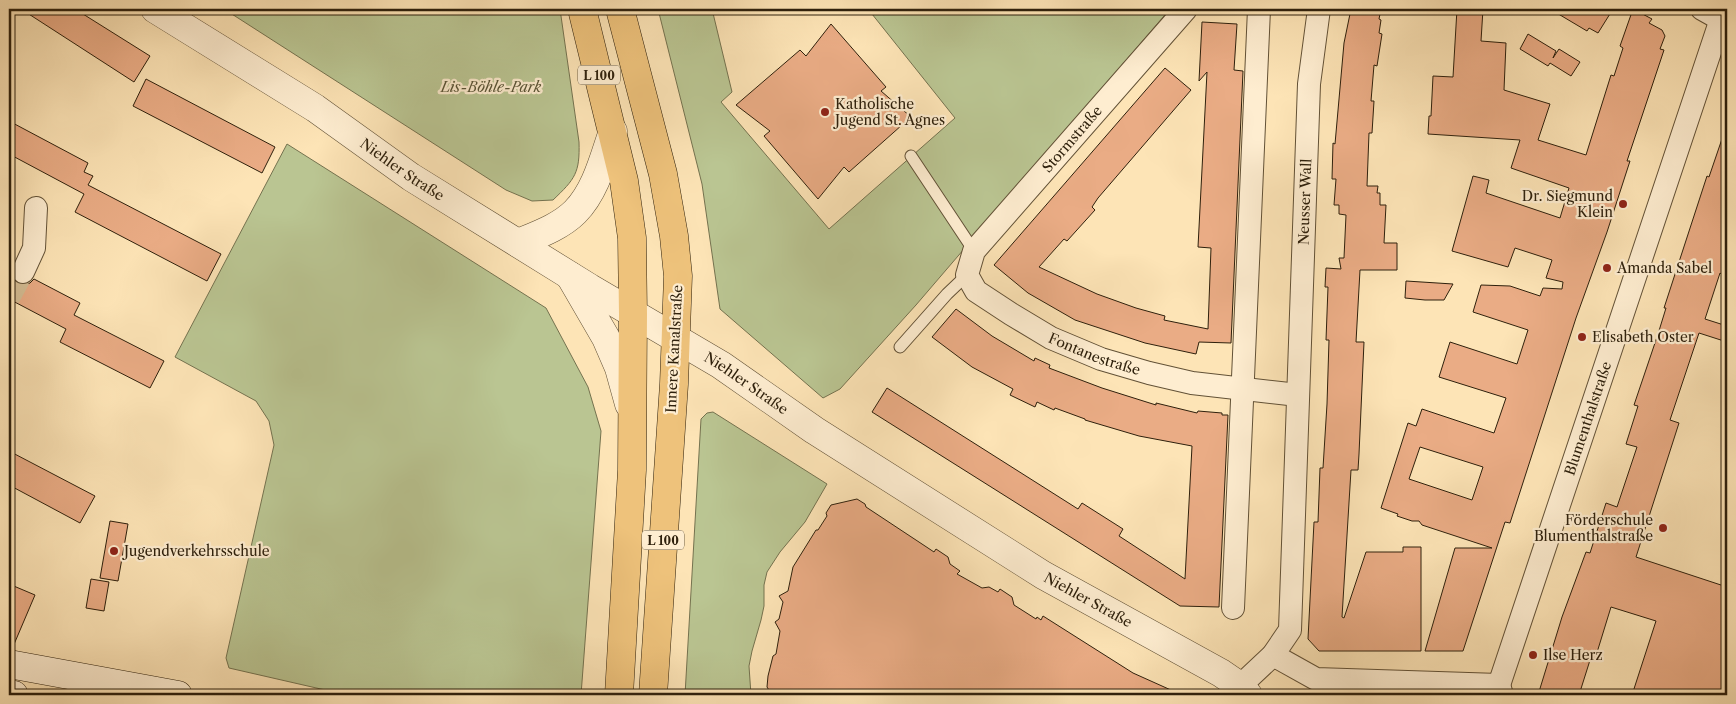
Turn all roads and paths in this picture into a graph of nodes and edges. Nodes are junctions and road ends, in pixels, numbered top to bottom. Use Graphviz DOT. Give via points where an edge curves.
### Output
graph roads {
  1 [pos="155,9"];
  2 [pos="582,9"];
  3 [pos="620,9"];
  4 [pos="1186,9"];
  5 [pos="1259,9"];
  6 [pos="1319,9"];
  7 [pos="1719,15"];
  8 [pos="613,131"];
  9 [pos="911,156"];
  10 [pos="36,208"];
  11 [pos="518,244"];
  12 [pos="974,251"];
  13 [pos="22,272"];
  14 [pos="569,275"];
  15 [pos="967,275"];
  16 [pos="633,314"];
  17 [pos="676,338"];
  18 [pos="900,346"];
  19 [pos="1242,388"];
  20 [pos="1298,395"];
  21 [pos="633,418"];
  22 [pos="1232,608"];
  23 [pos="1273,655"];
  24 [pos="10,665"];
  25 [pos="1500,690"];
  26 [pos="1244,691"];
  27 [pos="618,692"];
  28 [pos="9,694"];
  29 [pos="14,695"];
  30 [pos="178,695"];
  31 [pos="653,695"];
  1 -- 11 [label="street, Niehler Straße" via="315,108 411,177"];
  2 -- 8 [label="main road, L 100"];
  3 -- 17 [label="main road, Innere Kanalstraße / L 100" via="663,174 678,276"];
  4 -- 12 [label="street, Stormstraße"];
  5 -- 19 [label="street"];
  6 -- 20 [label="street, Neusser Wall" via="1309,84"];
  7 -- 25 [label="street, Blumenthalstraße"];
  8 -- 11 [label="street" via="594,182 576,212 552,229"];
  8 -- 16 [label="main road, L 100" via="632,238"];
  9 -- 12 [label="lane"];
  10 -- 13 [label="street" via="34,248"];
  11 -- 14 [label="street, Niehler Straße"];
  12 -- 15 [label="street, Stormstraße"];
  14 -- 16 [label="street, Niehler Straße"];
  14 -- 21 [label="street" via="606,338 619,368"];
  15 -- 18 [label="lane"];
  15 -- 19 [label="street, Fontanestraße" via="976,291 1011,314 1051,338 1101,359 1192,384"];
  16 -- 17 [label="street, Niehler Straße"];
  16 -- 21 [label="main road, L 100"];
  17 -- 26 [label="street, Niehler Straße" via="1043,575 1221,673"];
  17 -- 31 [label="main road, Innere Kanalstraße / L 100"];
  19 -- 20 [label="street"];
  19 -- 22 [label="street"];
  20 -- 23 [label="street, Neusser Wall" via="1290,630"];
  21 -- 27 [label="main road, L 100"];
  23 -- 25 [label="street" via="1316,679"];
  23 -- 26 [label="street, Neusser Wall"];
  24 -- 30 [label="street"];
  28 -- 29 [label="street"];
}
